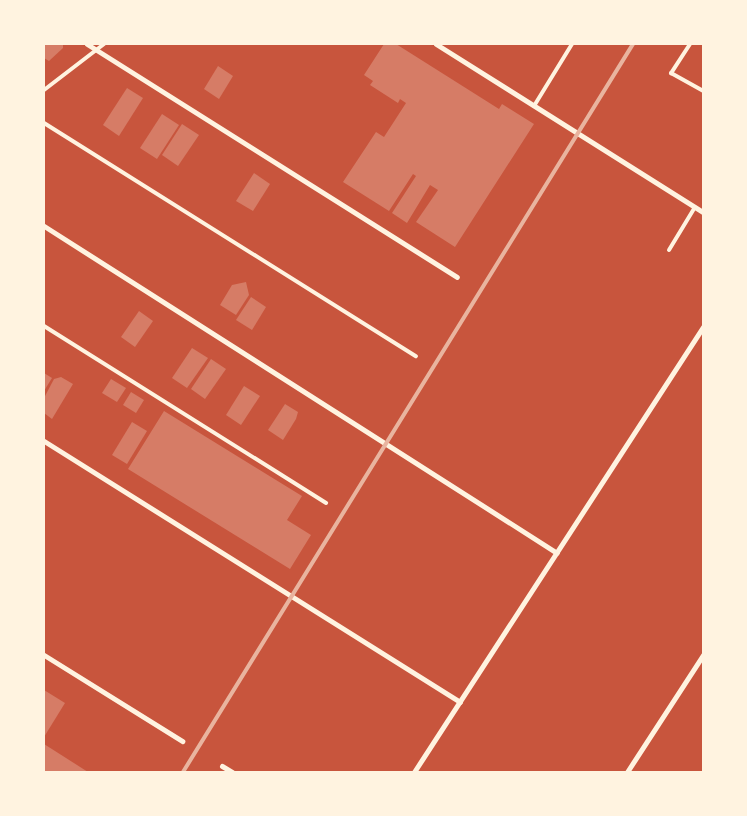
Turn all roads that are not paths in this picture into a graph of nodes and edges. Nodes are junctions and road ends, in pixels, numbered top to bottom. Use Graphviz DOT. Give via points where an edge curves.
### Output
graph roads {
  1 [pos="87,44"];
  2 [pos="104,44"];
  3 [pos="436,44"];
  4 [pos="572,44"];
  5 [pos="690,44"];
  6 [pos="97,50"];
  7 [pos="44,90"];
  8 [pos="703,91"];
  9 [pos="534,106"];
  10 [pos="44,123"];
  11 [pos="695,207"];
  12 [pos="703,212"];
  13 [pos="44,226"];
  14 [pos="669,250"];
  15 [pos="457,277"];
  16 [pos="44,326"];
  17 [pos="703,328"];
  18 [pos="416,356"];
  19 [pos="44,441"];
  20 [pos="326,502"];
  21 [pos="557,553"];
  22 [pos="44,655"];
  23 [pos="703,655"];
  24 [pos="460,702"];
  25 [pos="182,741"];
  26 [pos="222,766"];
  27 [pos="232,772"];
  28 [pos="414,772"];
  29 [pos="627,772"];
  1 -- 6 [label="street"];
  2 -- 6 [label="lane"];
  3 -- 9 [label="street"];
  4 -- 9 [label="lane"];
  5 -- 8 [label="lane" via="671,73"];
  6 -- 7 [label="lane"];
  6 -- 15 [label="street"];
  9 -- 11 [label="street"];
  10 -- 18 [label="lane"];
  11 -- 12 [label="street"];
  11 -- 14 [label="lane"];
  13 -- 21 [label="street"];
  16 -- 20 [label="lane"];
  17 -- 21 [label="street"];
  19 -- 24 [label="street"];
  21 -- 24 [label="street"];
  22 -- 25 [label="street"];
  23 -- 29 [label="street"];
  24 -- 28 [label="street"];
  26 -- 27 [label="street"];
}
